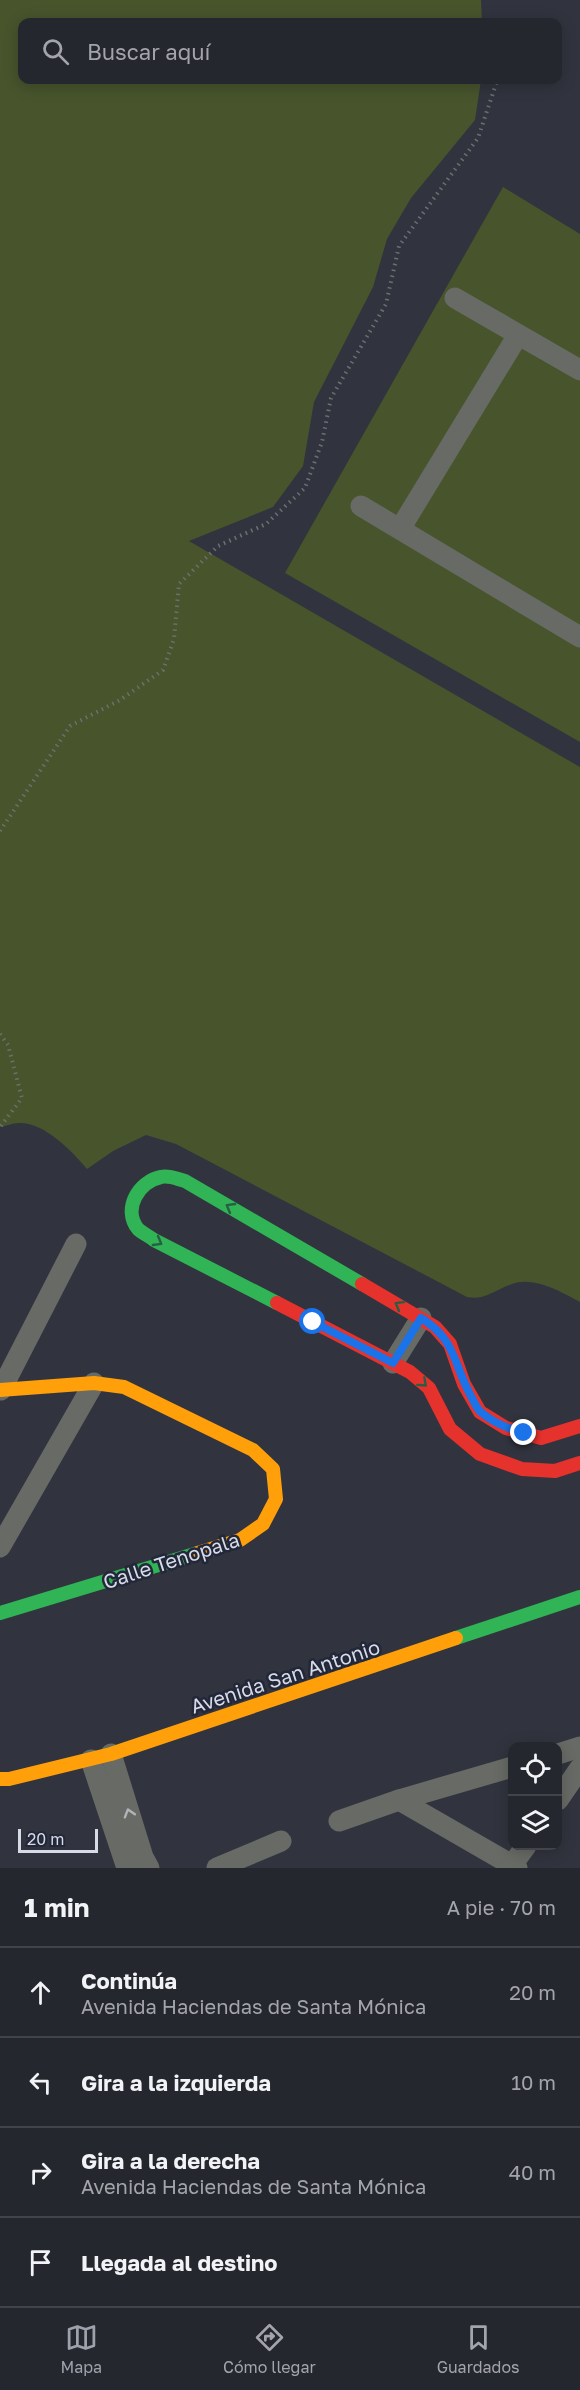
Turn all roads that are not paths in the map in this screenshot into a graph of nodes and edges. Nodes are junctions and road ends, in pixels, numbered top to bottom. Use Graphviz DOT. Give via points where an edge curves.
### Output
graph roads {
  1 [pos="455,298"];
  2 [pos="518,335"];
  3 [pos="580,370"];
  4 [pos="361,506"];
  5 [pos="400,529"];
  6 [pos="580,637"];
  7 [pos="76,1244"];
  8 [pos="421,1318"];
  9 [pos="393,1363"];
  10 [pos="94,1383"];
  11 [pos="0,1390"];
  12 [pos="580,1426"];
  13 [pos="580,1463"];
  14 [pos="0,1547"];
  15 [pos="580,1598"];
  16 [pos="0,1613"];
  17 [pos="580,1747"];
  18 [pos="562,1753"];
  19 [pos="101,1757"];
  20 [pos="508,1768"];
  21 [pos="580,1768"];
  22 [pos="0,1779"];
  23 [pos="561,1796"];
  24 [pos="399,1800"];
  25 [pos="339,1821"];
  26 [pos="281,1840"];
  27 [pos="524,1850"];
  28 [pos="515,1867"];
  29 [pos="127,1868"];
  30 [pos="149,1868"];
  31 [pos="217,1868"];
  1 -- 2 [label="street"];
  2 -- 3 [label="street"];
  2 -- 5 [label="street"];
  4 -- 5 [label="street"];
  5 -- 6 [label="street"];
  7 -- 11 [label="street"];
  8 -- 9 [label="street"];
  8 -- 9 [label="street, one-way" via="185,1181 163,1176 144,1183 135,1196 131,1213 138,1228 153,1240"];
  8 -- 12 [label="street" via="450,1344 464,1384 480,1412 506,1428 541,1438"];
  9 -- 13 [label="street, one-way" via="429,1388 450,1429 480,1454 522,1469 555,1471"];
  10 -- 11 [label="street, Calle Tenopala"];
  10 -- 14 [label="street"];
  10 -- 16 [label="street, Calle Tenopala" via="124,1387 253,1450 273,1469 276,1498 263,1524 240,1540"];
  15 -- 19 [label="street, Avenida San Antonio"];
  17 -- 18 [label="street"];
  19 -- 22 [label="street, Avenida San Antonio"];
  19 -- 29 [label="street"];
  30 -- 19 [label="street, one-way"];
  20 -- 24 [label="street"];
  21 -- 23 [label="street"];
  24 -- 25 [label="street"];
  24 -- 28 [label="street"];
  26 -- 31 [label="street"];
  27 -- 28 [label="street"];
}
